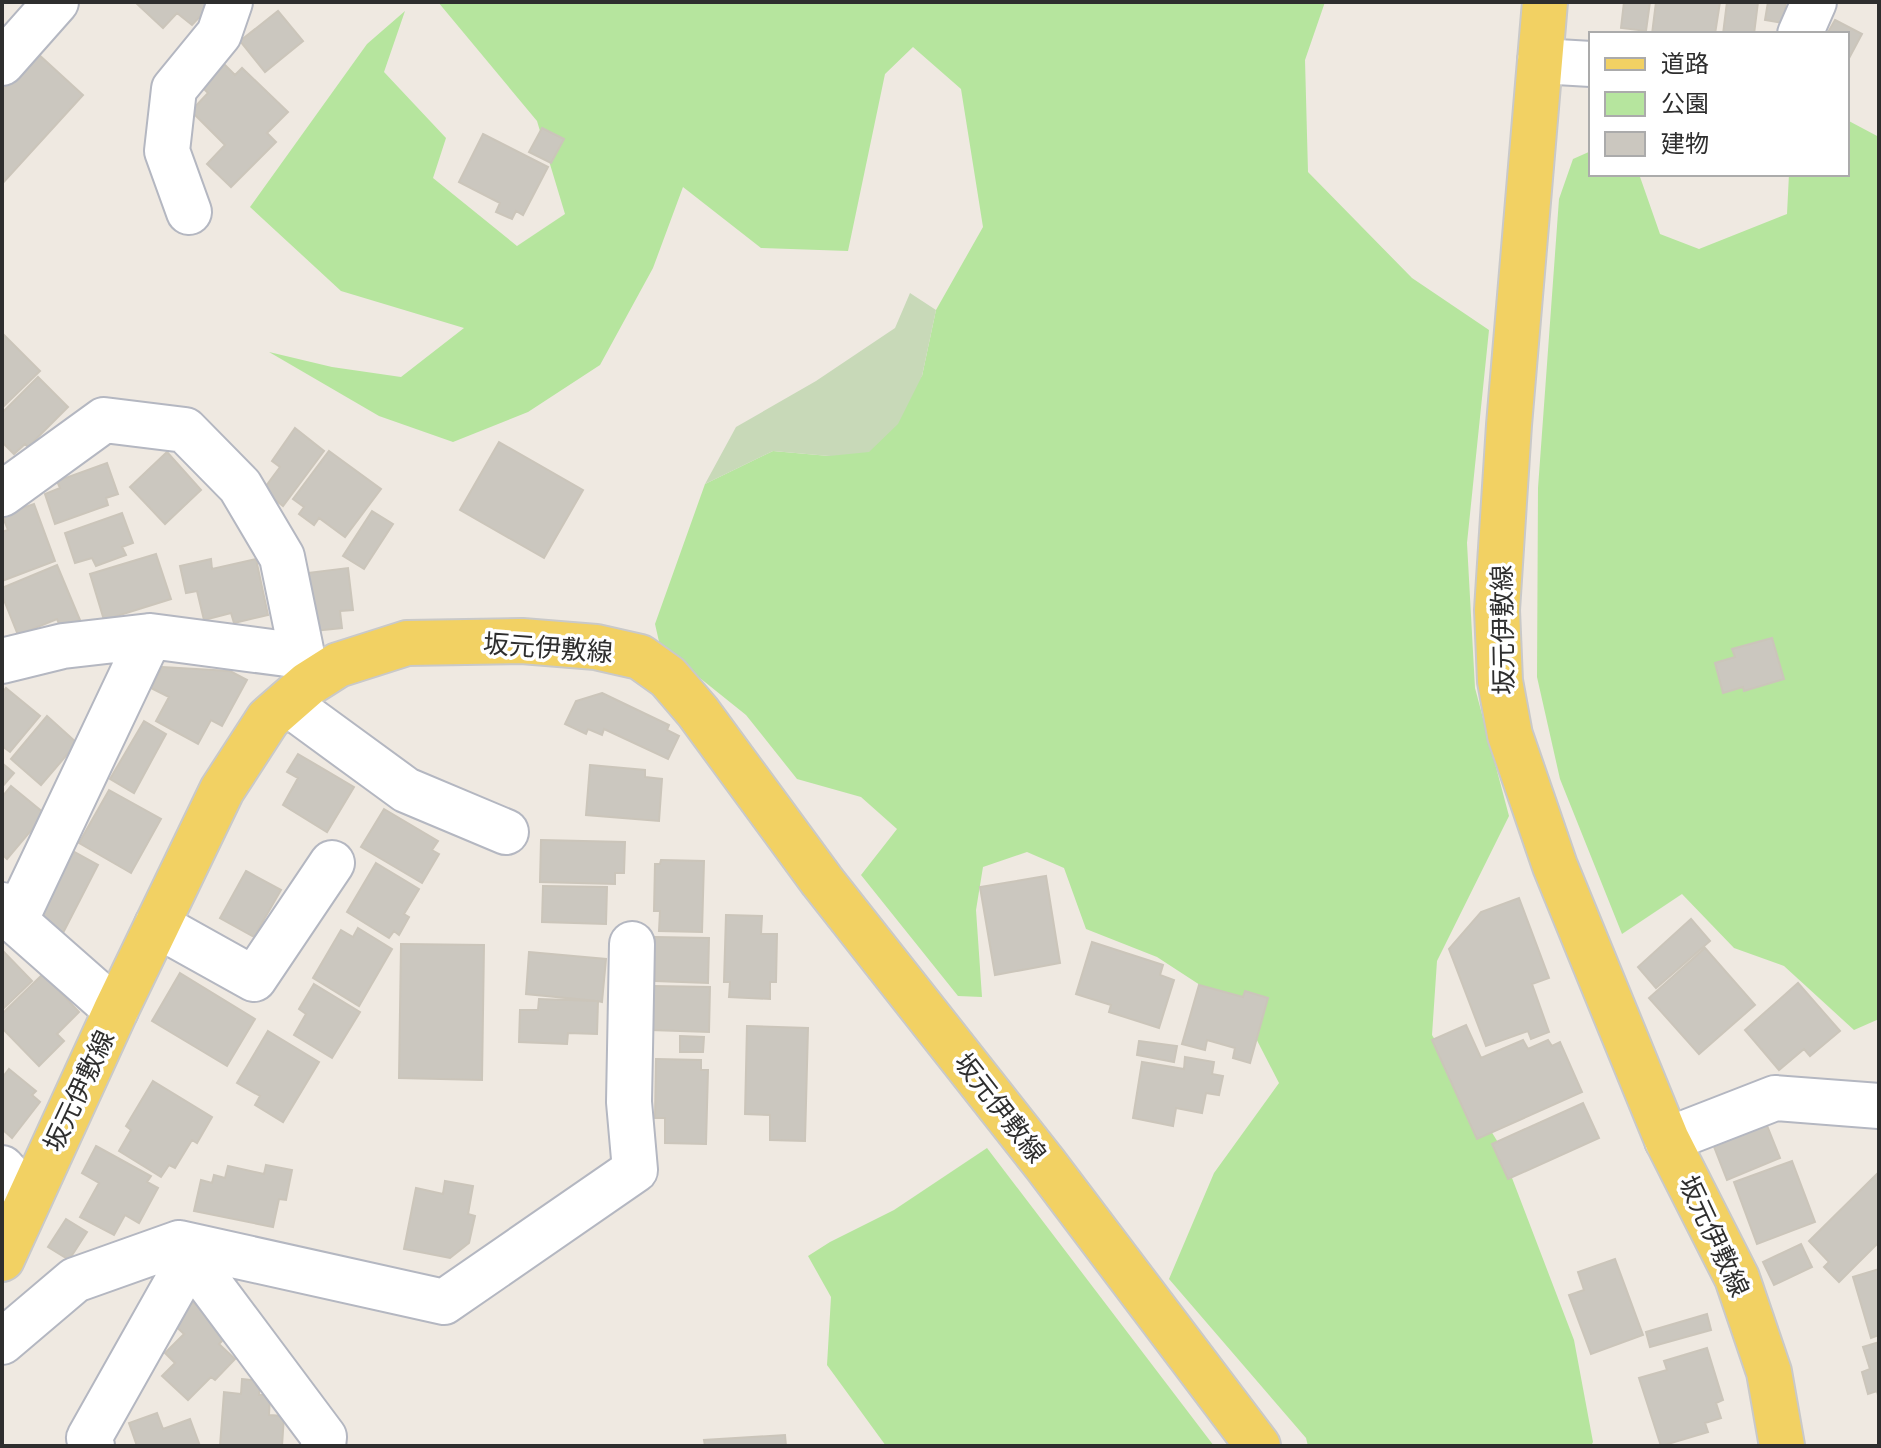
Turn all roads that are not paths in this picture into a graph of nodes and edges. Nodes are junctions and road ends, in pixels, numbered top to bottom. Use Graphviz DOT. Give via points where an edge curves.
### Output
graph roads {
  1 [pos="56,2"];
  2 [pos="230,2"];
  3 [pos="1545,2"];
  4 [pos="1814,2"];
  5 [pos="1801,32"];
  6 [pos="1540,61"];
  7 [pos="2,63"];
  8 [pos="1589,64"];
  9 [pos="189,212"];
  10 [pos="2,494"];
  11 [pos="150,636"];
  12 [pos="2,661"];
  13 [pos="299,681"];
  14 [pos="506,832"];
  15 [pos="332,863"];
  16 [pos="9,913"];
  17 [pos="157,925"];
  18 [pos="632,944"];
  19 [pos="116,1010"];
  20 [pos="1879,1106"];
  21 [pos="1667,1140"];
  22 [pos="16,1183"];
  23 [pos="185,1250"];
  24 [pos="2,1259"];
  25 [pos="2,1342"];
  26 [pos="92,1446"];
  27 [pos="323,1446"];
  28 [pos="1258,1446"];
  29 [pos="1782,1446"];
  1 -- 7 [label="street"];
  2 -- 9 [label="street" via="219,34 174,89 167,151"];
  3 -- 6 [label="main road, 坂元伊敷線"];
  4 -- 5 [label="street"];
  6 -- 8 [label="street"];
  6 -- 21 [label="main road, 坂元伊敷線" via="1497,610 1500,681 1510,735 1555,866"];
  10 -- 13 [label="street" via="104,420 185,430 240,486 282,557"];
  11 -- 12 [label="street" via="63,646"];
  11 -- 13 [label="street"];
  11 -- 16 [label="street"];
  13 -- 14 [label="street" via="406,790"];
  13 -- 17 [label="main road, 坂元伊敷線" via="222,790"];
  13 -- 28 [label="main road, 坂元伊敷線" via="407,643 522,641 640,657 668,677"];
  15 -- 17 [label="street" via="254,979"];
  16 -- 19 [label="street"];
  17 -- 19 [label="main road, 坂元伊敷線"];
  18 -- 23 [label="street" via="629,1102 635,1170 444,1302"];
  19 -- 22 [label="main road, 坂元伊敷線"];
  20 -- 21 [label="street" via="1775,1098"];
  21 -- 29 [label="main road, 坂元伊敷線" via="1737,1278 1769,1372"];
  22 -- 24 [label="main road, 坂元伊敷線"];
  23 -- 25 [label="street" via="75,1280"];
  23 -- 26 [label="street" via="89,1438"];
  23 -- 27 [label="street" via="324,1437"];
}
